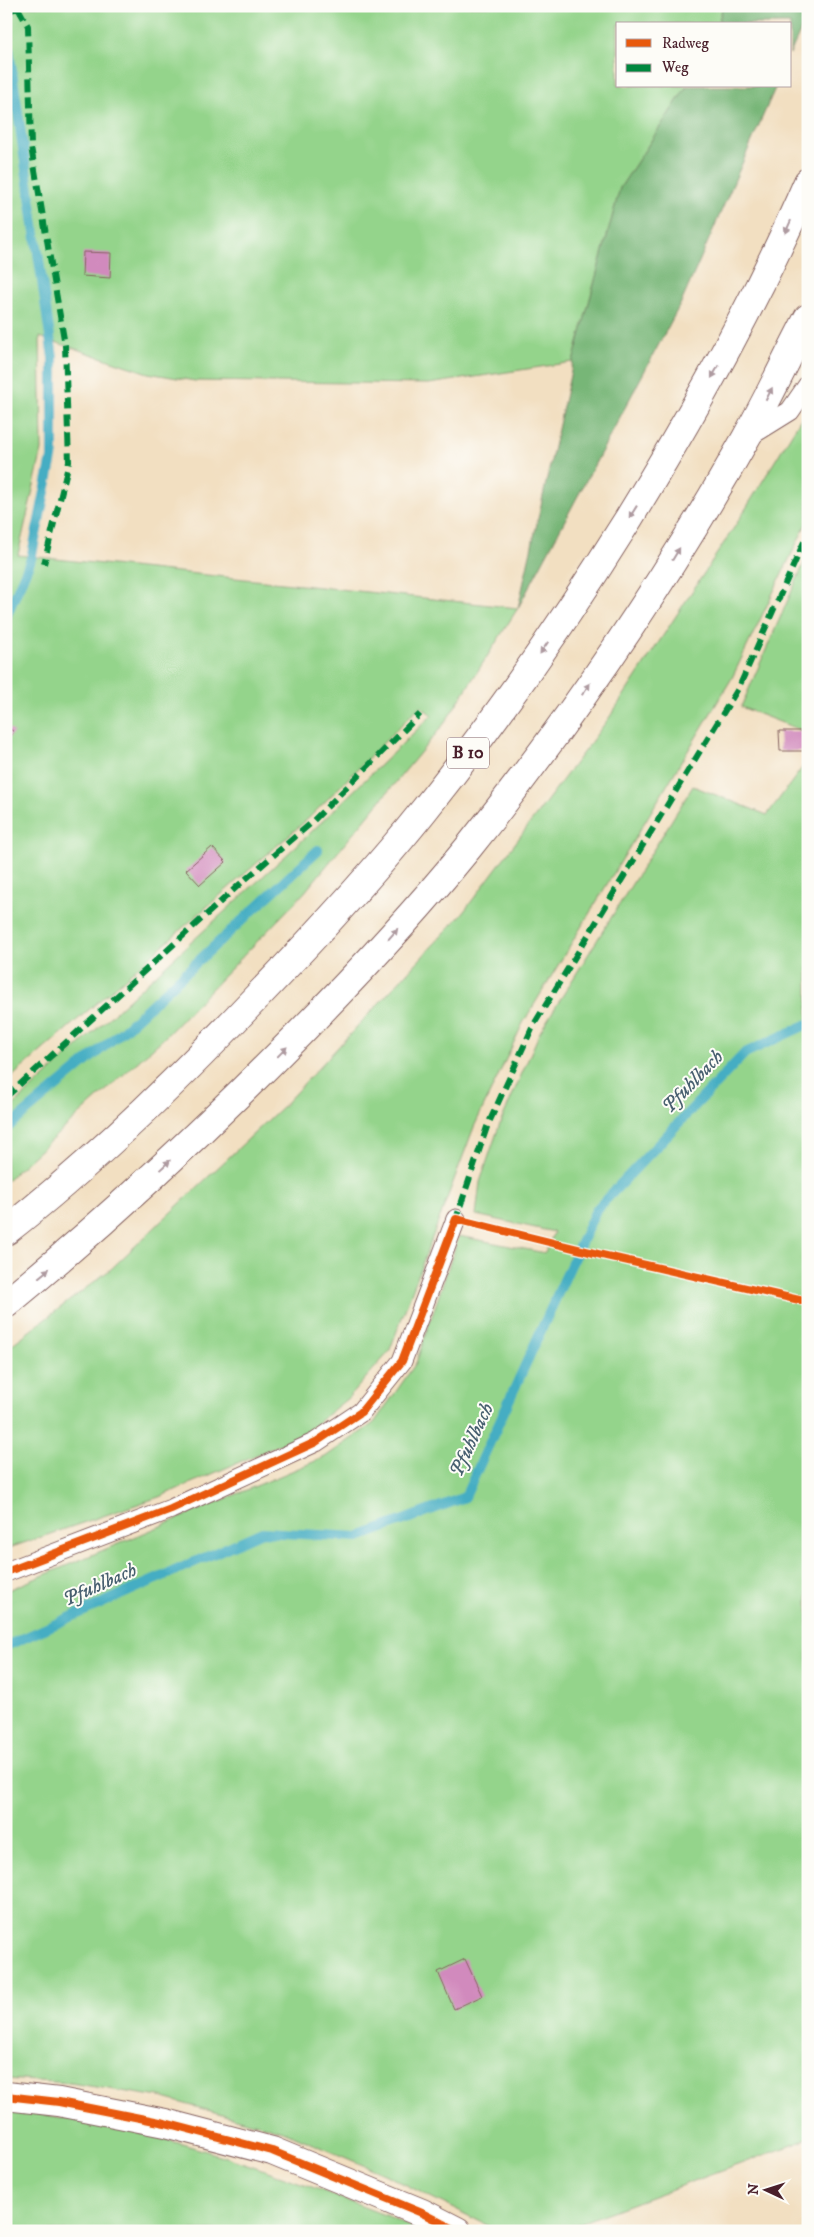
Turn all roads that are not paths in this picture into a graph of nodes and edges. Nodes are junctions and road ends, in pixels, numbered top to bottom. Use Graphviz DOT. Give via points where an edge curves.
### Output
graph roads {
  1 [pos="808,182"];
  2 [pos="808,318"];
  3 [pos="808,385"];
  4 [pos="747,438"];
  5 [pos="456,1218"];
  6 [pos="6,1231"];
  7 [pos="6,1304"];
  8 [pos="6,1572"];
  9 [pos="6,2096"];
  10 [pos="457,2231"];
  1 -- 6 [label="main road, B 10, one-way" via="734,339 662,465 590,582 518,688 436,795 316,935 178,1079 42,1203"];
  4 -- 2 [label="main road, one-way"];
  3 -- 4 [label="lane" via="790,411"];
  7 -- 4 [label="main road, one-way" via="80,1243 222,1113 363,969 467,849 559,729 658,585"];
  5 -- 8 [label="lane" via="402,1361 361,1412 316,1442 171,1510"];
  9 -- 10 [label="main road" via="59,2102 272,2151 422,2213"];
}
